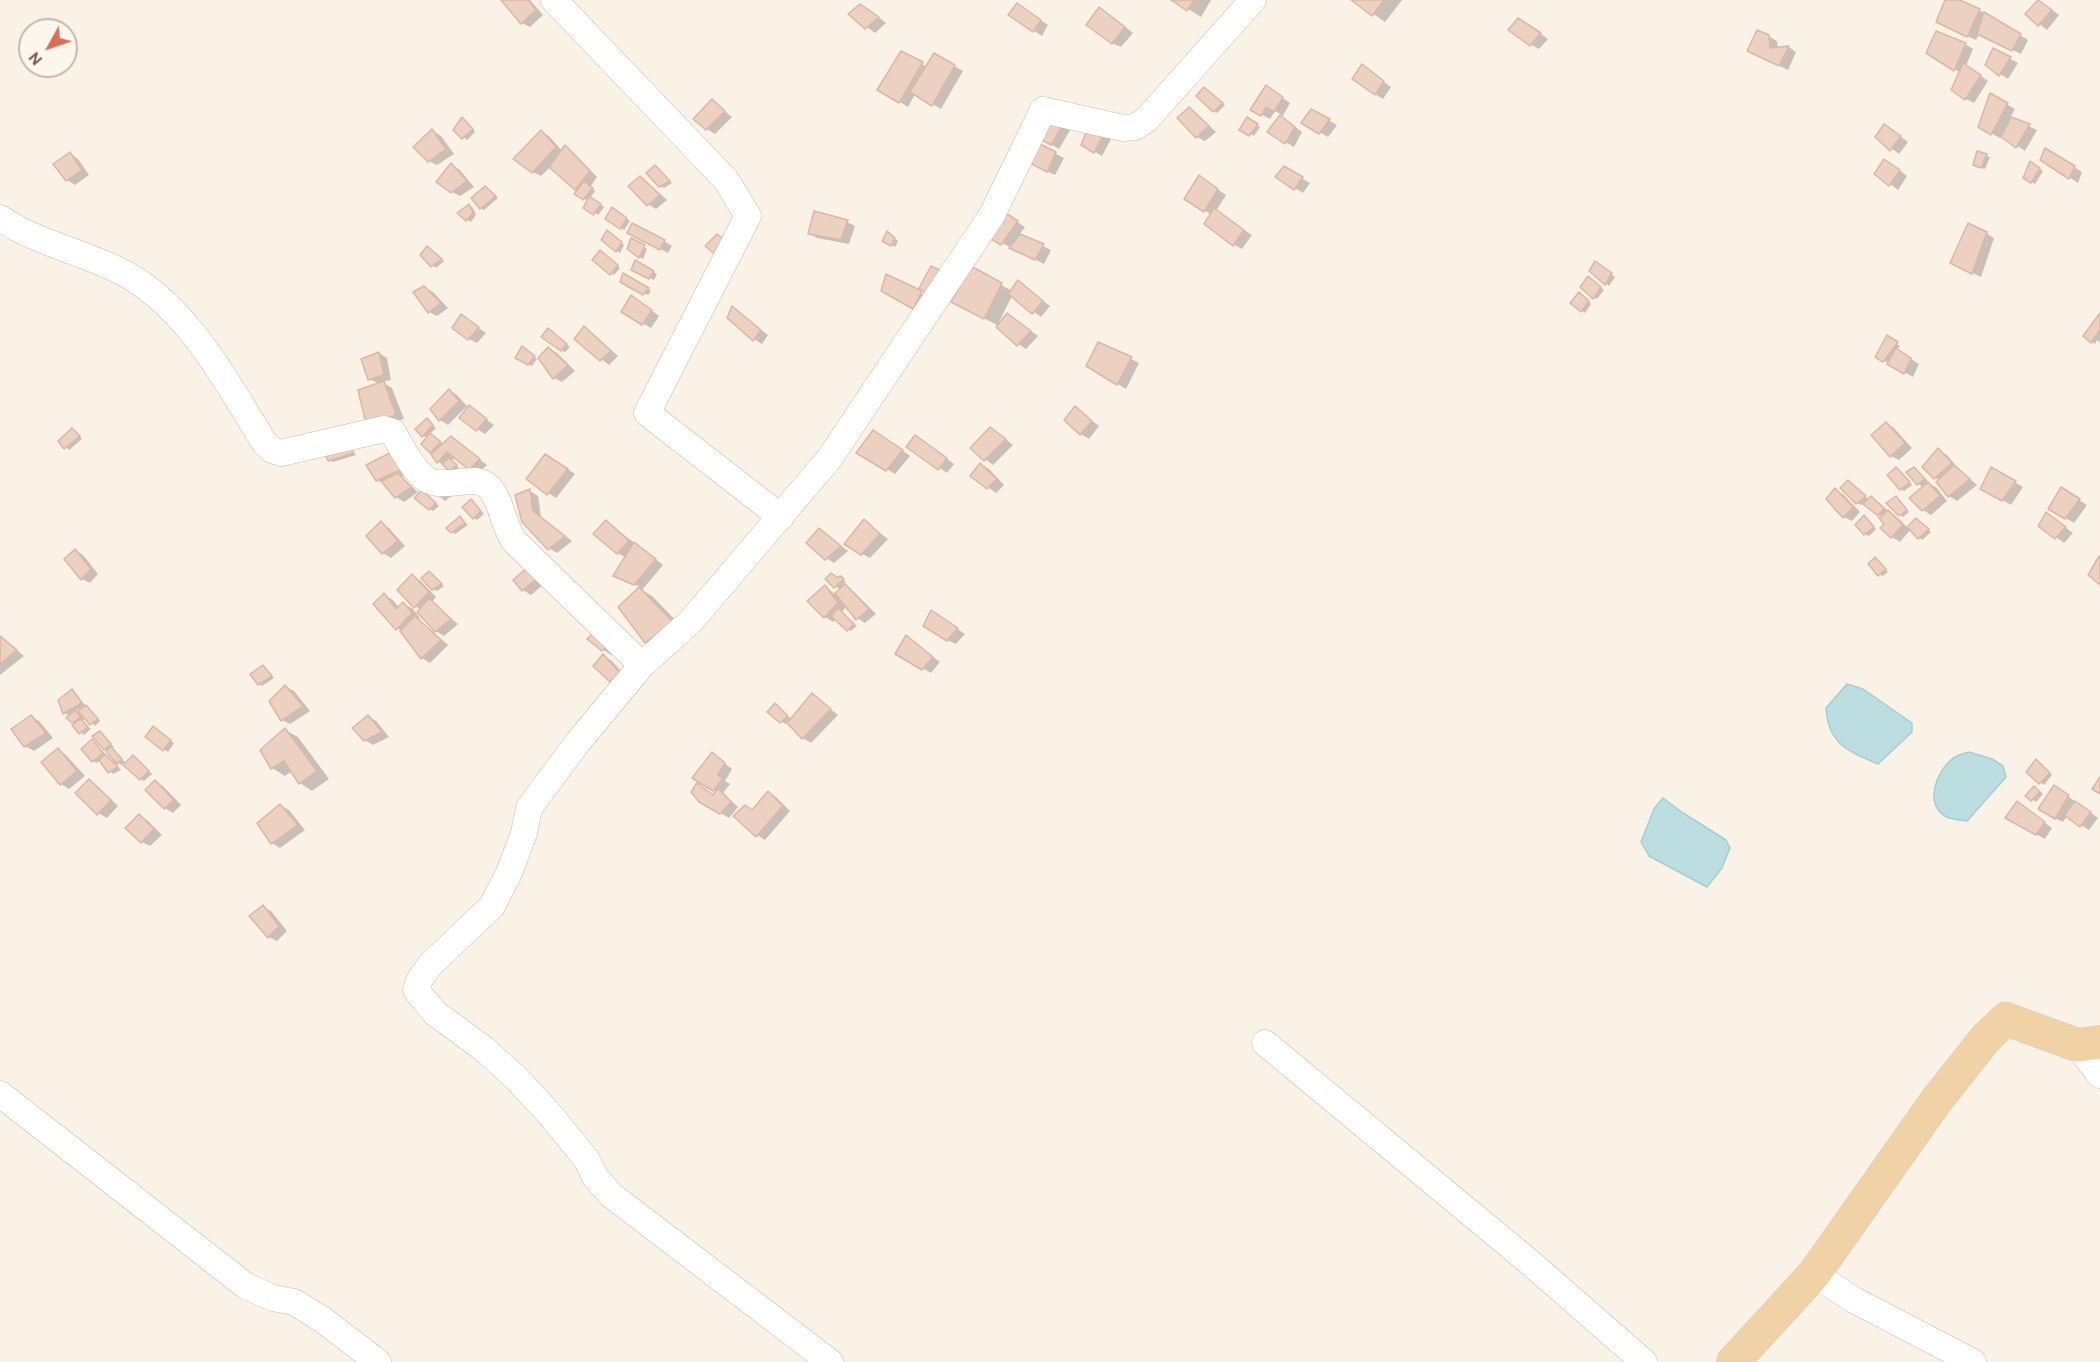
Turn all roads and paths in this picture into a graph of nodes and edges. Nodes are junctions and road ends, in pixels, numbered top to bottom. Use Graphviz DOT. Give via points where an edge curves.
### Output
graph roads {
  1 [pos="554,0"];
  2 [pos="1253,0"];
  3 [pos="0,218"];
  4 [pos="781,517"];
  5 [pos="642,665"];
  6 [pos="1265,1043"];
  7 [pos="2089,1044"];
  8 [pos="2100,1075"];
  9 [pos="0,1094"];
  10 [pos="1814,1274"];
  11 [pos="378,1362"];
  12 [pos="830,1362"];
  13 [pos="1644,1362"];
  14 [pos="1733,1362"];
  15 [pos="1973,1362"];
  1 -- 4 [label="street" via="726,180 748,216 647,413"];
  2 -- 4 [label="street" via="1146,120 1135,127 1123,128 1043,110 992,215 829,459"];
  3 -- 5 [label="street" via="120,271 151,291 192,331 272,450 281,453 384,429 393,432 405,455 426,479 444,483 478,481 488,486 497,496 514,541"];
  4 -- 5 [label="street" via="691,621"];
  5 -- 12 [label="street" via="578,741 529,808 509,873 492,906 430,965 416,990 435,1013 516,1078 587,1160 595,1177 611,1195"];
  6 -- 13 [label="street"];
  7 -- 8 [label="street"];
  7 -- 10 [label="main road" via="2006,1019 1984,1039 1936,1101"];
  9 -- 11 [label="street" via="246,1286 294,1302"];
  10 -- 14 [label="main road"];
  10 -- 15 [label="street" via="1854,1300"];
}
